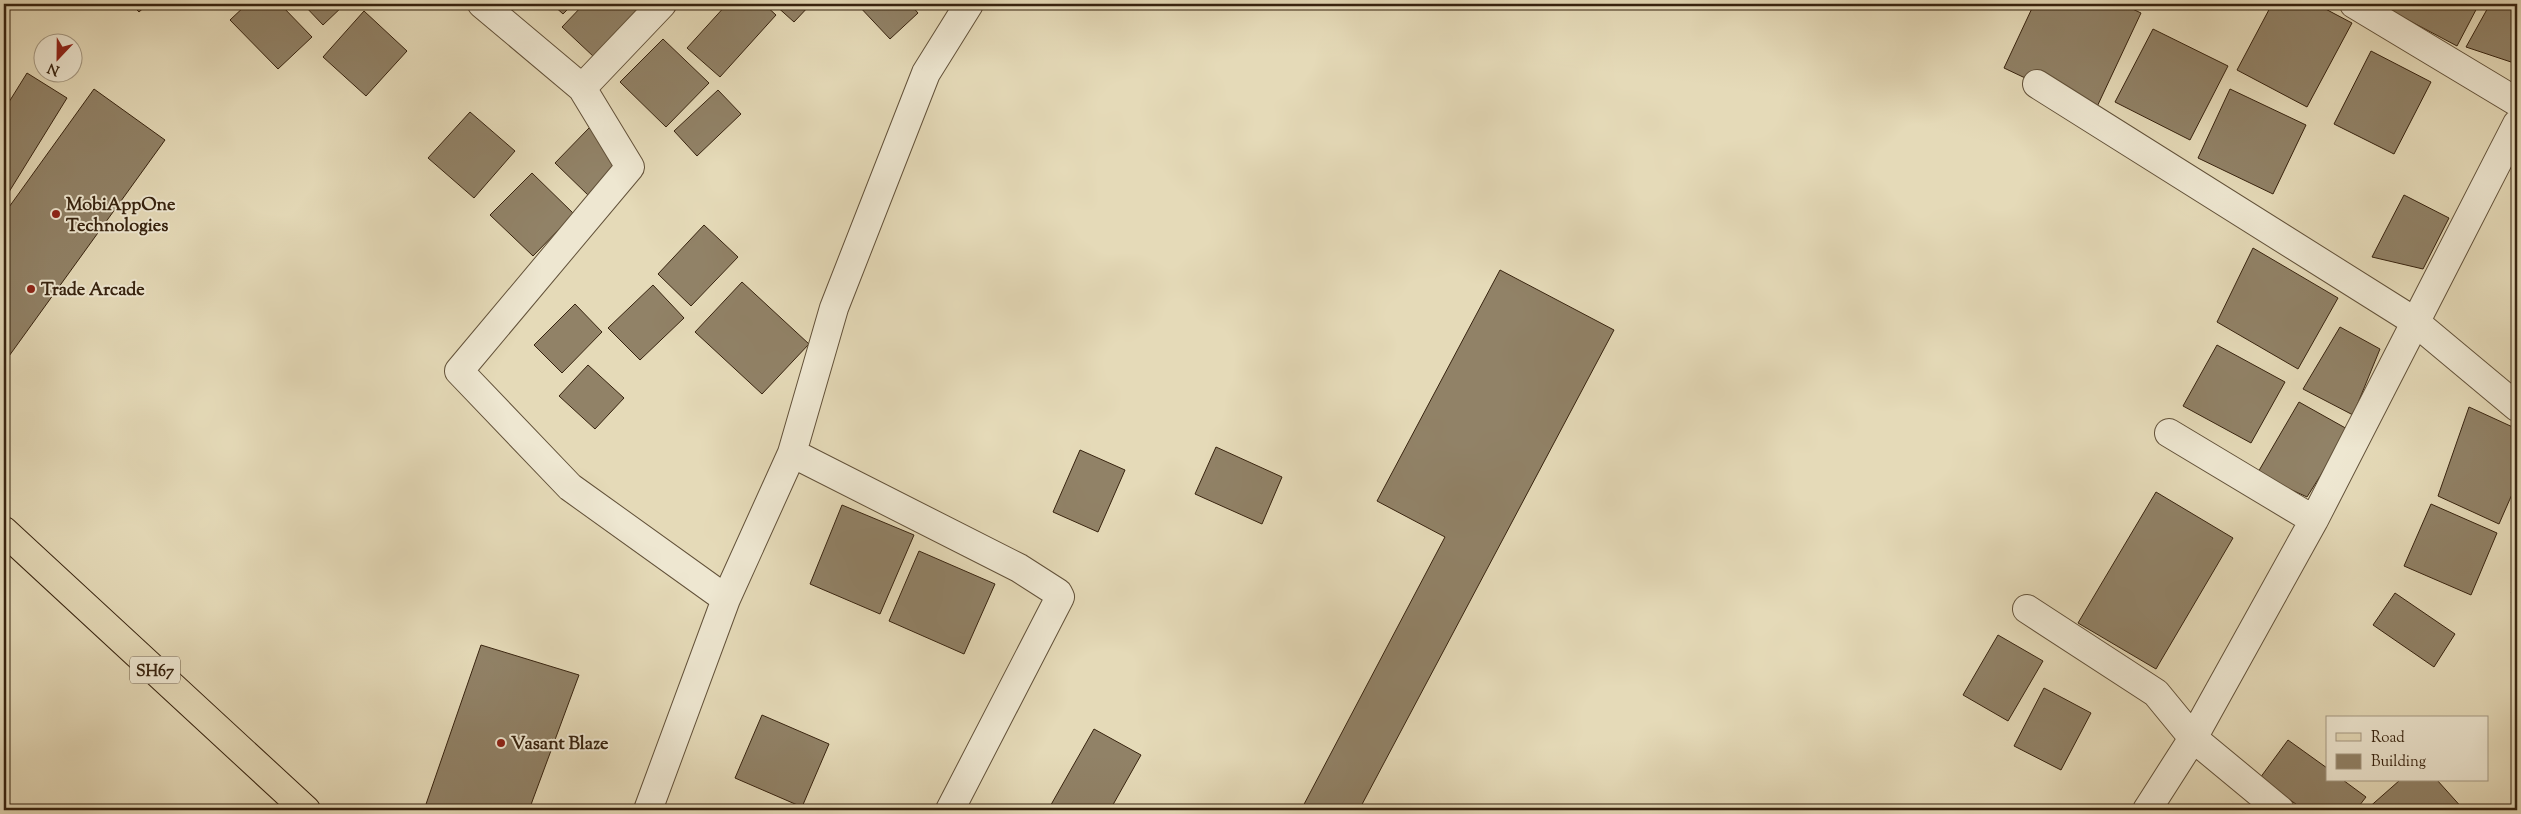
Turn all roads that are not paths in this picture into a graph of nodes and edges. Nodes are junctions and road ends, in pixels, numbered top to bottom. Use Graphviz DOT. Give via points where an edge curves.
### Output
graph roads {
  1 [pos="482,4"];
  2 [pos="662,4"];
  3 [pos="969,4"];
  4 [pos="2354,4"];
  5 [pos="2037,84"];
  6 [pos="582,88"];
  7 [pos="2517,102"];
  8 [pos="2517,124"];
  9 [pos="2414,321"];
  10 [pos="2517,407"];
  11 [pos="2170,433"];
  12 [pos="792,453"];
  13 [pos="2314,520"];
  14 [pos="4,531"];
  15 [pos="726,598"];
  16 [pos="2027,609"];
  17 [pos="2193,738"];
  18 [pos="306,810"];
  19 [pos="648,810"];
  20 [pos="950,810"];
  21 [pos="2147,810"];
  22 [pos="2280,810"];
  1 -- 6 [label="street"];
  2 -- 6 [label="street"];
  3 -- 12 [label="street" via="926,73 834,308"];
  4 -- 7 [label="street"];
  5 -- 9 [label="street"];
  6 -- 15 [label="street" via="630,167 459,371 570,487"];
  8 -- 9 [label="street"];
  9 -- 10 [label="street"];
  9 -- 13 [label="street"];
  11 -- 13 [label="street"];
  12 -- 15 [label="street"];
  12 -- 20 [label="street" via="1020,568 1060,597"];
  13 -- 17 [label="street"];
  14 -- 18 [label="main road, SH67"];
  15 -- 19 [label="street"];
  16 -- 17 [label="street" via="2156,693"];
  17 -- 21 [label="street"];
  17 -- 22 [label="street"];
}
